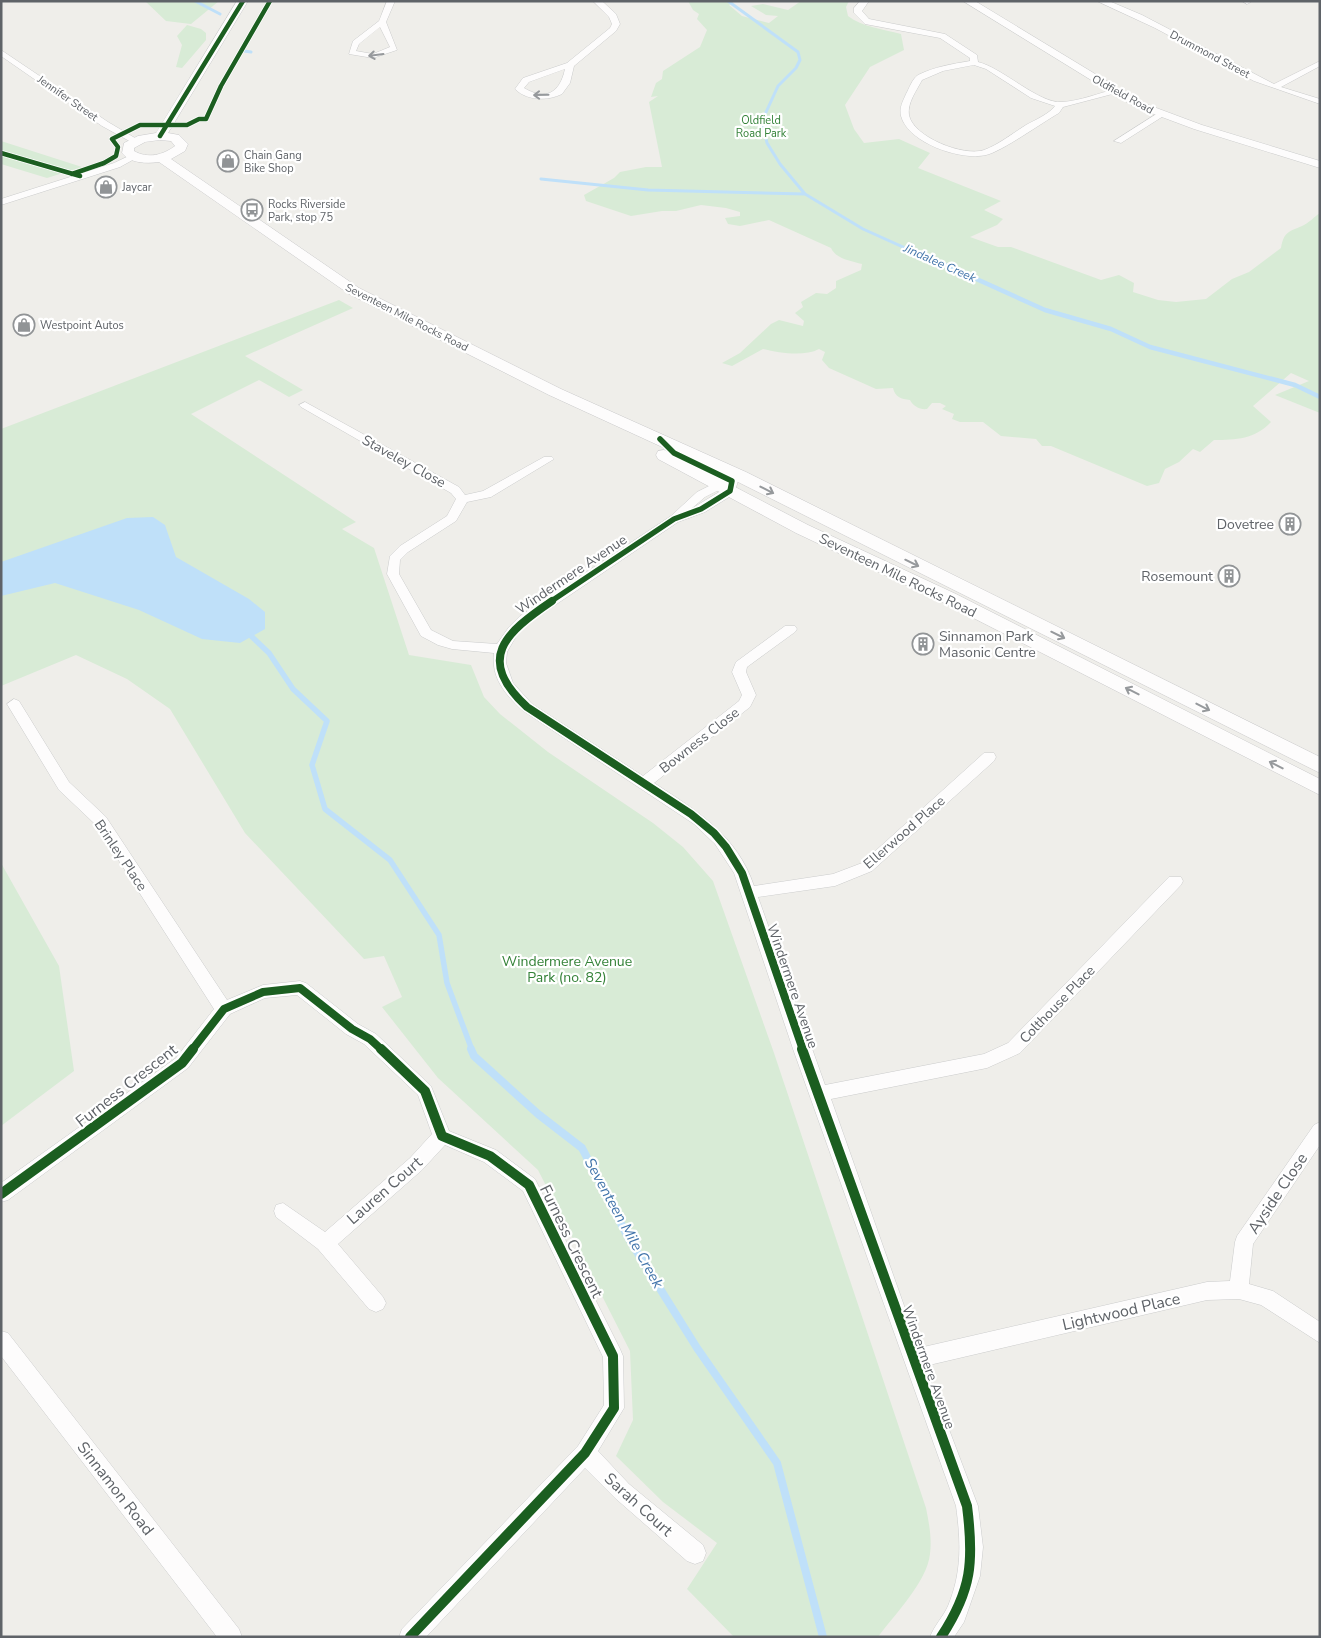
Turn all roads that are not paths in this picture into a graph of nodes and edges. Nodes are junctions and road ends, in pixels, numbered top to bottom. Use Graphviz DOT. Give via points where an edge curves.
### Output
graph roads {
  1 [pos="391,1"];
  2 [pos="597,1"];
  3 [pos="865,1"];
  4 [pos="968,1"];
  5 [pos="1107,2"];
  6 [pos="244,3"];
  7 [pos="382,22"];
  8 [pos="1,52"];
  9 [pos="974,63"];
  10 [pos="1320,63"];
  11 [pos="570,65"];
  12 [pos="1274,87"];
  13 [pos="1116,92"];
  14 [pos="1320,102"];
  15 [pos="1060,104"];
  16 [pos="1157,113"];
  17 [pos="160,136"];
  18 [pos="1115,139"];
  19 [pos="136,141"];
  20 [pos="134,157"];
  21 [pos="161,158"];
  22 [pos="1320,165"];
  23 [pos="1,202"];
  24 [pos="305,405"];
  25 [pos="616,419"];
  26 [pos="548,459"];
  27 [pos="730,483"];
  28 [pos="462,499"];
  29 [pos="790,629"];
  30 [pos="501,650"];
  31 [pos="14,704"];
  32 [pos="988,757"];
  33 [pos="1320,766"];
  34 [pos="644,783"];
  35 [pos="1320,788"];
  36 [pos="1175,881"];
  37 [pos="748,893"];
  38 [pos="224,1010"];
  39 [pos="820,1094"];
  40 [pos="1320,1130"];
  41 [pos="442,1136"];
  42 [pos="1,1194"];
  43 [pos="284,1211"];
  44 [pos="324,1242"];
  45 [pos="1238,1290"];
  46 [pos="376,1303"];
  47 [pos="1320,1334"];
  48 [pos="1,1340"];
  49 [pos="912,1359"];
  50 [pos="585,1453"];
  51 [pos="695,1553"];
  52 [pos="231,1637"];
  53 [pos="410,1637"];
  54 [pos="941,1637"];
  1 -- 7 [label="street"];
  2 -- 11 [label="street" via="613,16 616,24 606,37"];
  3 -- 9 [label="street" via="858,8 860,18 877,25 942,36 974,57"];
  4 -- 13 [label="street, Oldfield Road"];
  5 -- 12 [label="street, Drummond Street" via="1144,18"];
  6 -- 17 [label="main road"];
  7 -- 7 [label="street, one-way" via="394,48 380,55 352,52 356,43"];
  8 -- 19 [label="street, Jennifer Street" via="105,124"];
  9 -- 15 [label="street" via="989,67 1034,96"];
  9 -- 15 [label="street" via="941,69 919,78 905,105 905,116 910,125 939,146 962,154 985,153 1056,111"];
  10 -- 12 [label="street"];
  11 -- 11 [label="street, one-way" via="559,93 532,95 519,89 526,80"];
  12 -- 14 [label="street, Drummond Street"];
  13 -- 15 [label="street"];
  13 -- 16 [label="street, Oldfield Road"];
  16 -- 18 [label="street"];
  16 -- 22 [label="street, Oldfield Road"];
  17 -- 19 [label="main road"];
  17 -- 21 [label="main road" via="175,138 182,144 177,152"];
  19 -- 20 [label="main road" via="127,150"];
  20 -- 21 [label="main road"];
  20 -- 23 [label="street"];
  21 -- 25 [label="main road, Seventeen Mile Rocks Road" via="354,291"];
  24 -- 28 [label="street, Staveley Close" via="455,490"];
  25 -- 27 [label="main road, Seventeen Mile Rocks Road" via="660,439"];
  25 -- 27 [label="main road, Seventeen Mile Rocks Road" via="647,446"];
  26 -- 28 [label="street" via="487,494"];
  27 -- 30 [label="street, Windermere Avenue" via="686,505 674,519 525,619 509,634"];
  27 -- 33 [label="main road, Seventeen Mile Rocks Road, one-way"];
  35 -- 27 [label="main road, Seventeen Mile Rocks Road, one-way" via="948,598 802,529"];
  28 -- 30 [label="street" via="452,518 394,559 393,574 431,638 449,645"];
  29 -- 34 [label="street, Bowness Close" via="741,665 739,672 749,695 745,704"];
  30 -- 34 [label="street, Windermere Avenue" via="499,669 506,686 517,699"];
  31 -- 38 [label="street, Brinley Place" via="64,786 101,821"];
  32 -- 37 [label="street, Ellerwood Place" via="867,867 835,880"];
  34 -- 37 [label="street, Windermere Avenue" via="717,834 734,856"];
  36 -- 39 [label="street, Colthouse Place" via="1014,1048 987,1061"];
  37 -- 39 [label="street, Windermere Avenue"];
  38 -- 41 [label="street, Furness Crescent" via="263,992 300,988 370,1040 425,1091"];
  38 -- 42 [label="street, Furness Crescent" via="182,1063"];
  39 -- 49 [label="street, Windermere Avenue"];
  40 -- 45 [label="street, Ayside Close" via="1244,1242"];
  41 -- 44 [label="street, Lauren Court" via="416,1164"];
  41 -- 50 [label="street, Furness Crescent" via="490,1156 529,1185 613,1356 614,1408"];
  43 -- 44 [label="street"];
  44 -- 46 [label="street"];
  45 -- 47 [label="street, Lightwood Place" via="1266,1297"];
  45 -- 49 [label="street, Lightwood Place" via="1207,1291"];
  48 -- 52 [label="street, Sinnamon Road"];
  49 -- 54 [label="street, Windermere Avenue" via="967,1506 970,1523 972,1547 966,1588 956,1614"];
  50 -- 51 [label="street, Sarah Court" via="622,1491"];
  50 -- 53 [label="street, Furness Crescent"];
}
